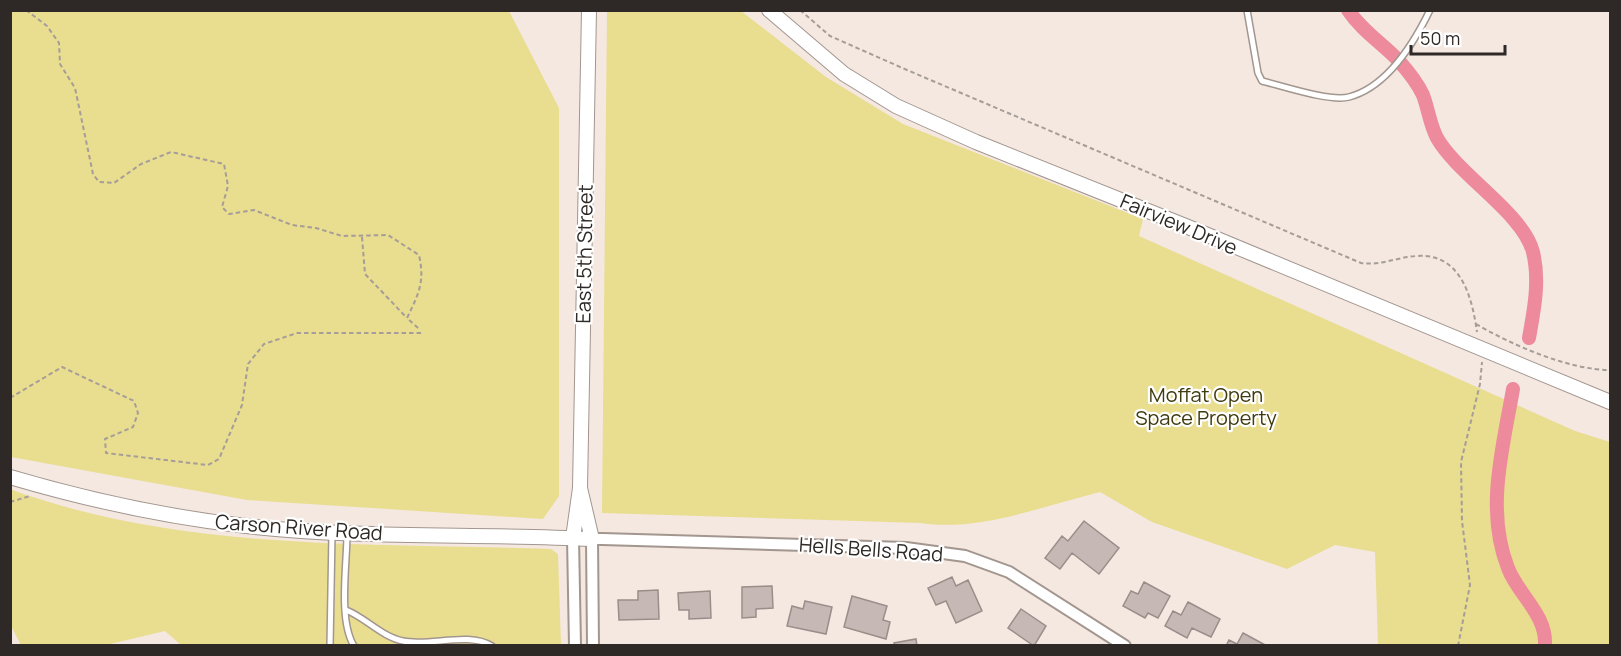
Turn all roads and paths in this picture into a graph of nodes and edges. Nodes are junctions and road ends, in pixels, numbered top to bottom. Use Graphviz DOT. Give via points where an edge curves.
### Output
graph roads {
  1 [pos="26,10"];
  2 [pos="768,10"];
  3 [pos="800,10"];
  4 [pos="1247,10"];
  5 [pos="1430,10"];
  6 [pos="588,14"];
  7 [pos="362,237"];
  8 [pos="407,318"];
  9 [pos="1476,324"];
  10 [pos="1477,333"];
  11 [pos="1481,356"];
  12 [pos="1611,370"];
  13 [pos="10,398"];
  14 [pos="1611,402"];
  15 [pos="10,477"];
  16 [pos="580,488"];
  17 [pos="332,531"];
  18 [pos="347,532"];
  19 [pos="573,538"];
  20 [pos="592,539"];
  21 [pos="346,610"];
  22 [pos="330,645"];
  23 [pos="354,645"];
  24 [pos="492,645"];
  25 [pos="575,645"];
  26 [pos="593,645"];
  27 [pos="1125,645"];
  28 [pos="1458,645"];
  1 -- 7 [label="path" via="47,26 59,43 60,64 75,88 93,174 99,182 114,183 141,164 171,152 197,156 224,164 228,186 222,207 230,214 254,210 292,225"];
  2 -- 14 [label="street, Fairview Drive" via="844,74 896,106"];
  3 -- 9 [label="path" via="830,36 1361,263 1376,265 1416,256 1449,265 1464,279"];
  4 -- 5 [label="lane" via="1262,81 1348,98 1383,77 1415,41"];
  6 -- 16 [label="street, East 5th Street"];
  7 -- 8 [label="path" via="365,274"];
  7 -- 8 [label="path" via="388,235 419,255 423,276"];
  8 -- 13 [label="path" via="423,333 297,333 264,344 248,364 242,405 219,459 208,465 106,453 105,439 133,427 138,413 134,401 62,367"];
  9 -- 10 [label="path"];
  9 -- 12 [label="path" via="1553,359"];
  11 -- 28 [label="path" via="1480,384 1460,471 1461,521 1470,585"];
  15 -- 17 [label="street, Carson River Road" via="140,511 246,526"];
  16 -- 19 [label="street, East 5th Street"];
  16 -- 20 [label="street, East 5th Street"];
  17 -- 18 [label="street, Carson River Road"];
  17 -- 22 [label="lane"];
  18 -- 19 [label="street, Carson River Road"];
  18 -- 21 [label="lane"];
  19 -- 20 [label="street, Carson River Road"];
  19 -- 25 [label="street, East 5th Street"];
  20 -- 26 [label="street, East 5th Street"];
  20 -- 27 [label="street, Hells Bells Road" via="805,544 930,550 964,556 1009,573"];
  21 -- 23 [label="lane" via="348,636"];
  21 -- 24 [label="lane" via="403,641 466,640"];
}
